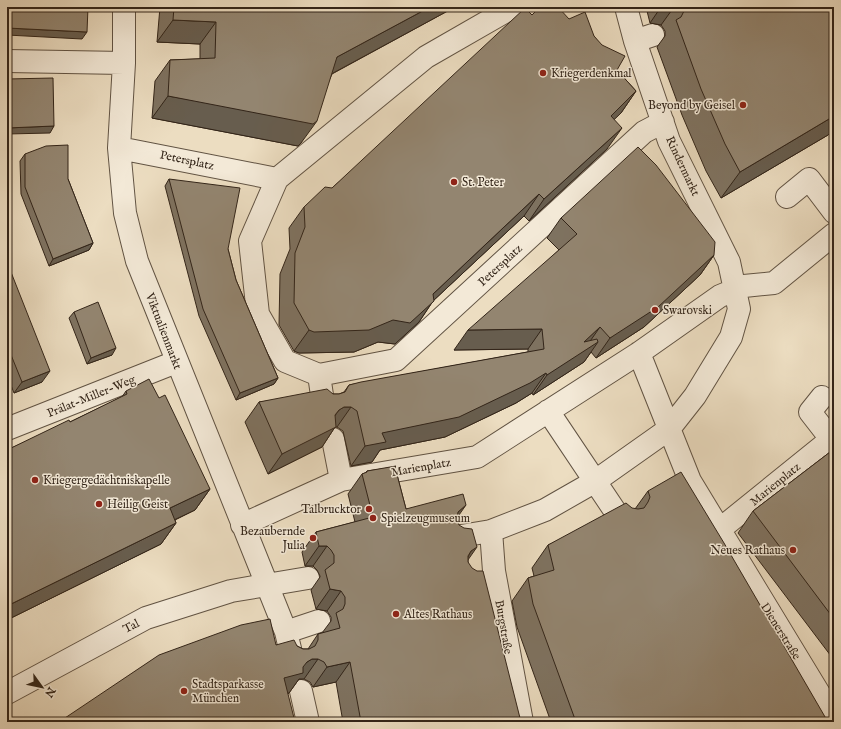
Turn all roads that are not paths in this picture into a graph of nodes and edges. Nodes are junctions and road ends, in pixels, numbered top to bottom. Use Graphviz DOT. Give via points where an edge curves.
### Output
graph roads {
  1 [pos="124,7"];
  2 [pos="513,7"];
  3 [pos="626,7"];
  4 [pos="7,61"];
  5 [pos="124,63"];
  6 [pos="663,122"];
  7 [pos="119,148"];
  8 [pos="277,179"];
  9 [pos="787,197"];
  10 [pos="834,212"];
  11 [pos="834,234"];
  12 [pos="736,289"];
  13 [pos="639,353"];
  14 [pos="176,362"];
  15 [pos="319,376"];
  16 [pos="323,402"];
  17 [pos="821,403"];
  18 [pos="548,411"];
  19 [pos="7,429"];
  20 [pos="669,429"];
  21 [pos="833,438"];
  22 [pos="333,439"];
  23 [pos="341,480"];
  24 [pos="594,482"];
  25 [pos="621,520"];
  26 [pos="242,525"];
  27 [pos="491,531"];
  28 [pos="455,537"];
  29 [pos="723,537"];
  30 [pos="494,571"];
  31 [pos="473,577"];
  32 [pos="308,578"];
  33 [pos="266,586"];
  34 [pos="319,621"];
  35 [pos="286,632"];
  36 [pos="292,657"];
  37 [pos="301,690"];
  38 [pos="7,693"];
  39 [pos="834,718"];
  40 [pos="308,722"];
  41 [pos="522,722"];
  1 -- 5 [label="street, Viktualienmarkt"];
  2 -- 8 [label="street" via="426,57"];
  3 -- 6 [label="street, Rindermarkt" via="644,38"];
  4 -- 5 [label="street"];
  5 -- 7 [label="street, Viktualienmarkt"];
  6 -- 12 [label="street, Rindermarkt" via="669,141 729,262"];
  6 -- 15 [label="street, Petersplatz" via="644,132 396,360"];
  7 -- 8 [label="street, Petersplatz"];
  7 -- 14 [label="street, Viktualienmarkt" via="125,213 137,261"];
  8 -- 15 [label="street" via="250,241 258,314 285,361"];
  9 -- 10 [label="street" via="809,179"];
  11 -- 12 [label="street, Marienplatz" via="774,283"];
  12 -- 13 [label="street, Marienplatz" via="720,296"];
  12 -- 20 [label="street" via="739,309 730,337 695,396"];
  13 -- 18 [label="street, Marienplatz"];
  13 -- 20 [label="street"];
  14 -- 19 [label="street, Prälat-Miller-Weg"];
  14 -- 26 [label="street, Viktualienmarkt"];
  15 -- 16 [label="street"];
  17 -- 21 [label="street, Marienplatz" via="810,412"];
  18 -- 23 [label="street, Marienplatz" via="477,457"];
  18 -- 24 [label="street"];
  20 -- 24 [label="street"];
  20 -- 29 [label="street" via="690,481"];
  21 -- 29 [label="street, Marienplatz"];
  22 -- 23 [label="street"];
  23 -- 26 [label="street, Marienplatz"];
  24 -- 25 [label="street"];
  24 -- 27 [label="street" via="545,510"];
  26 -- 33 [label="street, Viktualienmarkt"];
  27 -- 28 [label="street"];
  27 -- 30 [label="street, Burgstraße"];
  29 -- 39 [label="street, Dienerstraße"];
  30 -- 31 [label="street"];
  30 -- 41 [label="street, Burgstraße"];
  32 -- 33 [label="street"];
  33 -- 35 [label="street, Viktualienmarkt"];
  33 -- 38 [label="street, Tal" via="231,591 146,618"];
  34 -- 35 [label="street"];
  35 -- 36 [label="street, Viktualienmarkt"];
  37 -- 40 [label="street"];
}
